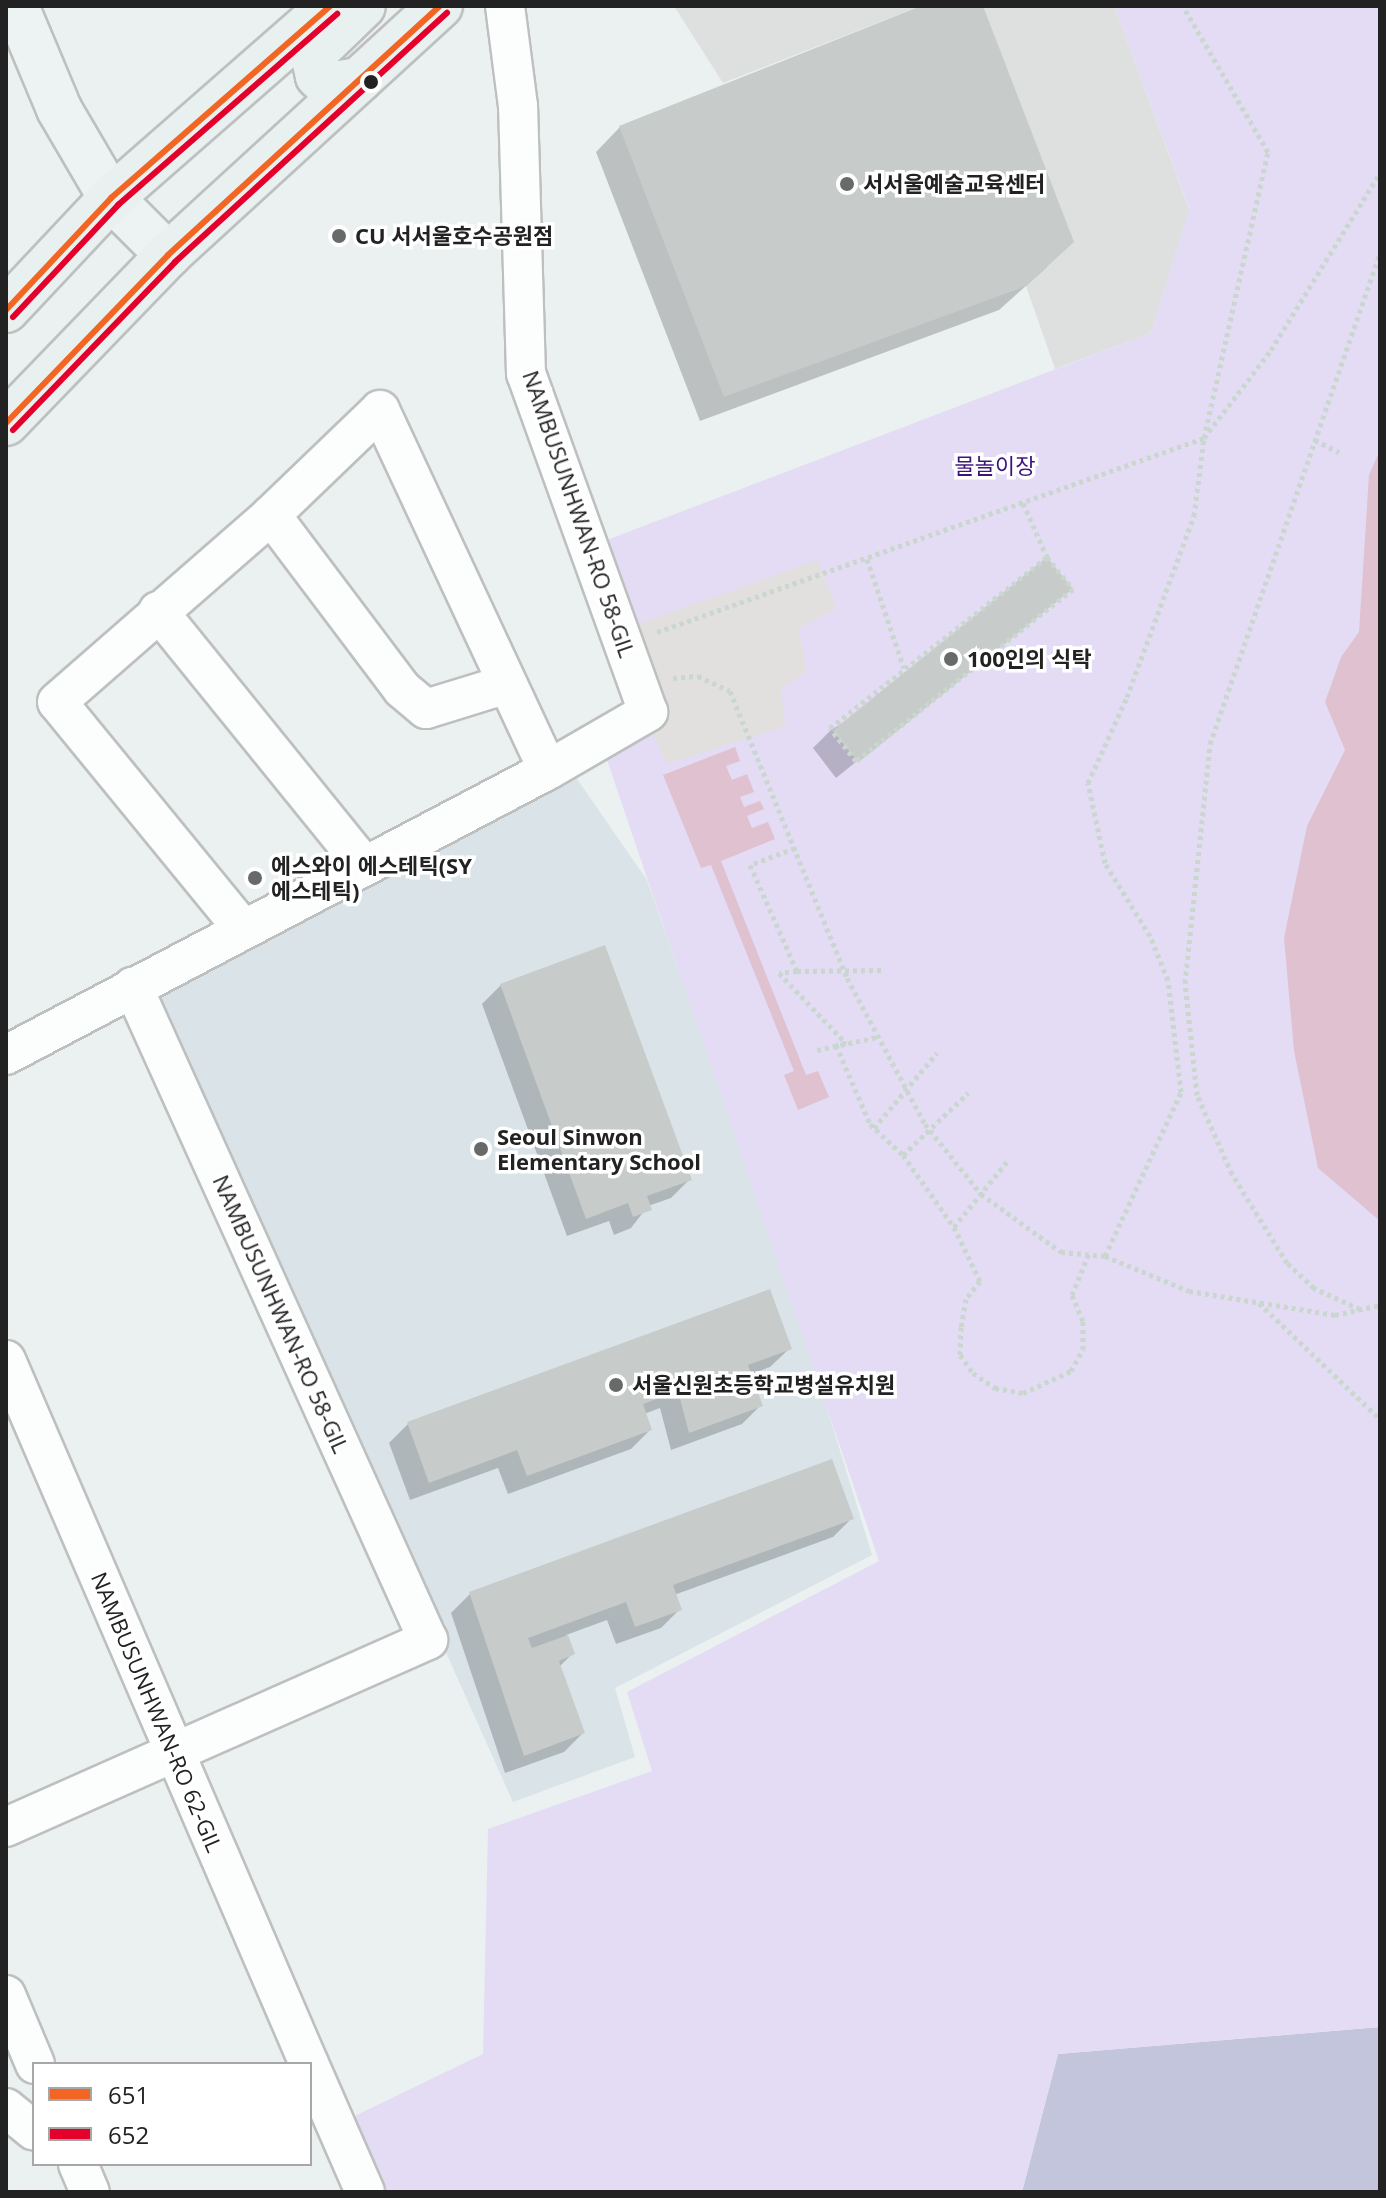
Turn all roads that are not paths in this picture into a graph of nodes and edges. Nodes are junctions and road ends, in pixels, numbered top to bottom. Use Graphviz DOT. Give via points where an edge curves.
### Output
graph roads {
  1 [pos="330,6"];
  2 [pos="363,6"];
  3 [pos="440,6"];
  4 [pos="505,6"];
  5 [pos="14,14"];
  6 [pos="359,80"];
  7 [pos="111,198"];
  8 [pos="168,255"];
  9 [pos="6,310"];
  10 [pos="6,423"];
  11 [pos="271,515"];
  12 [pos="158,611"];
  13 [pos="504,685"];
  14 [pos="548,770"];
  15 [pos="363,864"];
  16 [pos="243,929"];
  17 [pos="133,987"];
  18 [pos="6,1055"];
  19 [pos="6,1360"];
  20 [pos="174,1755"];
  21 [pos="6,1827"];
  22 [pos="6,1995"];
  23 [pos="34,2062"];
  24 [pos="309,2062"];
  25 [pos="312,2070"];
  26 [pos="6,2108"];
  27 [pos="32,2129"];
  28 [pos="365,2192"];
  1 -- 7 [label="main road"];
  2 -- 6 [label="main road" via="313,54 318,76 327,85"];
  3 -- 6 [label="main road"];
  4 -- 14 [label="street, NAMBUSUNHWAN-RO 58-GIL" via="518,106 526,374 648,712"];
  5 -- 7 [label="street" via="59,109"];
  6 -- 8 [label="main road"];
  7 -- 8 [label="street"];
  7 -- 9 [label="main road"];
  8 -- 10 [label="main road"];
  11 -- 12 [label="street"];
  11 -- 13 [label="street" via="402,689 426,709"];
  11 -- 13 [label="street" via="380,410"];
  12 -- 15 [label="street"];
  12 -- 16 [label="street" via="57,702"];
  13 -- 14 [label="street"];
  14 -- 15 [label="street, NAMBUSUNHWAN-RO 58-GIL"];
  15 -- 16 [label="street, NAMBUSUNHWAN-RO 58-GIL"];
  16 -- 17 [label="street, NAMBUSUNHWAN-RO 58-GIL"];
  17 -- 18 [label="street, NAMBUSUNHWAN-RO 58-GIL"];
  17 -- 20 [label="street, NAMBUSUNHWAN-RO 58-GIL" via="428,1640"];
  19 -- 20 [label="street, NAMBUSUNHWAN-RO 62-GIL"];
  20 -- 21 [label="street"];
  20 -- 24 [label="street, NAMBUSUNHWAN-RO 62-GIL"];
  22 -- 23 [label="street"];
  25 -- 28 [label="street, NAMBUSUNHWAN-RO 62-GIL"];
  26 -- 27 [label="street"];
}
